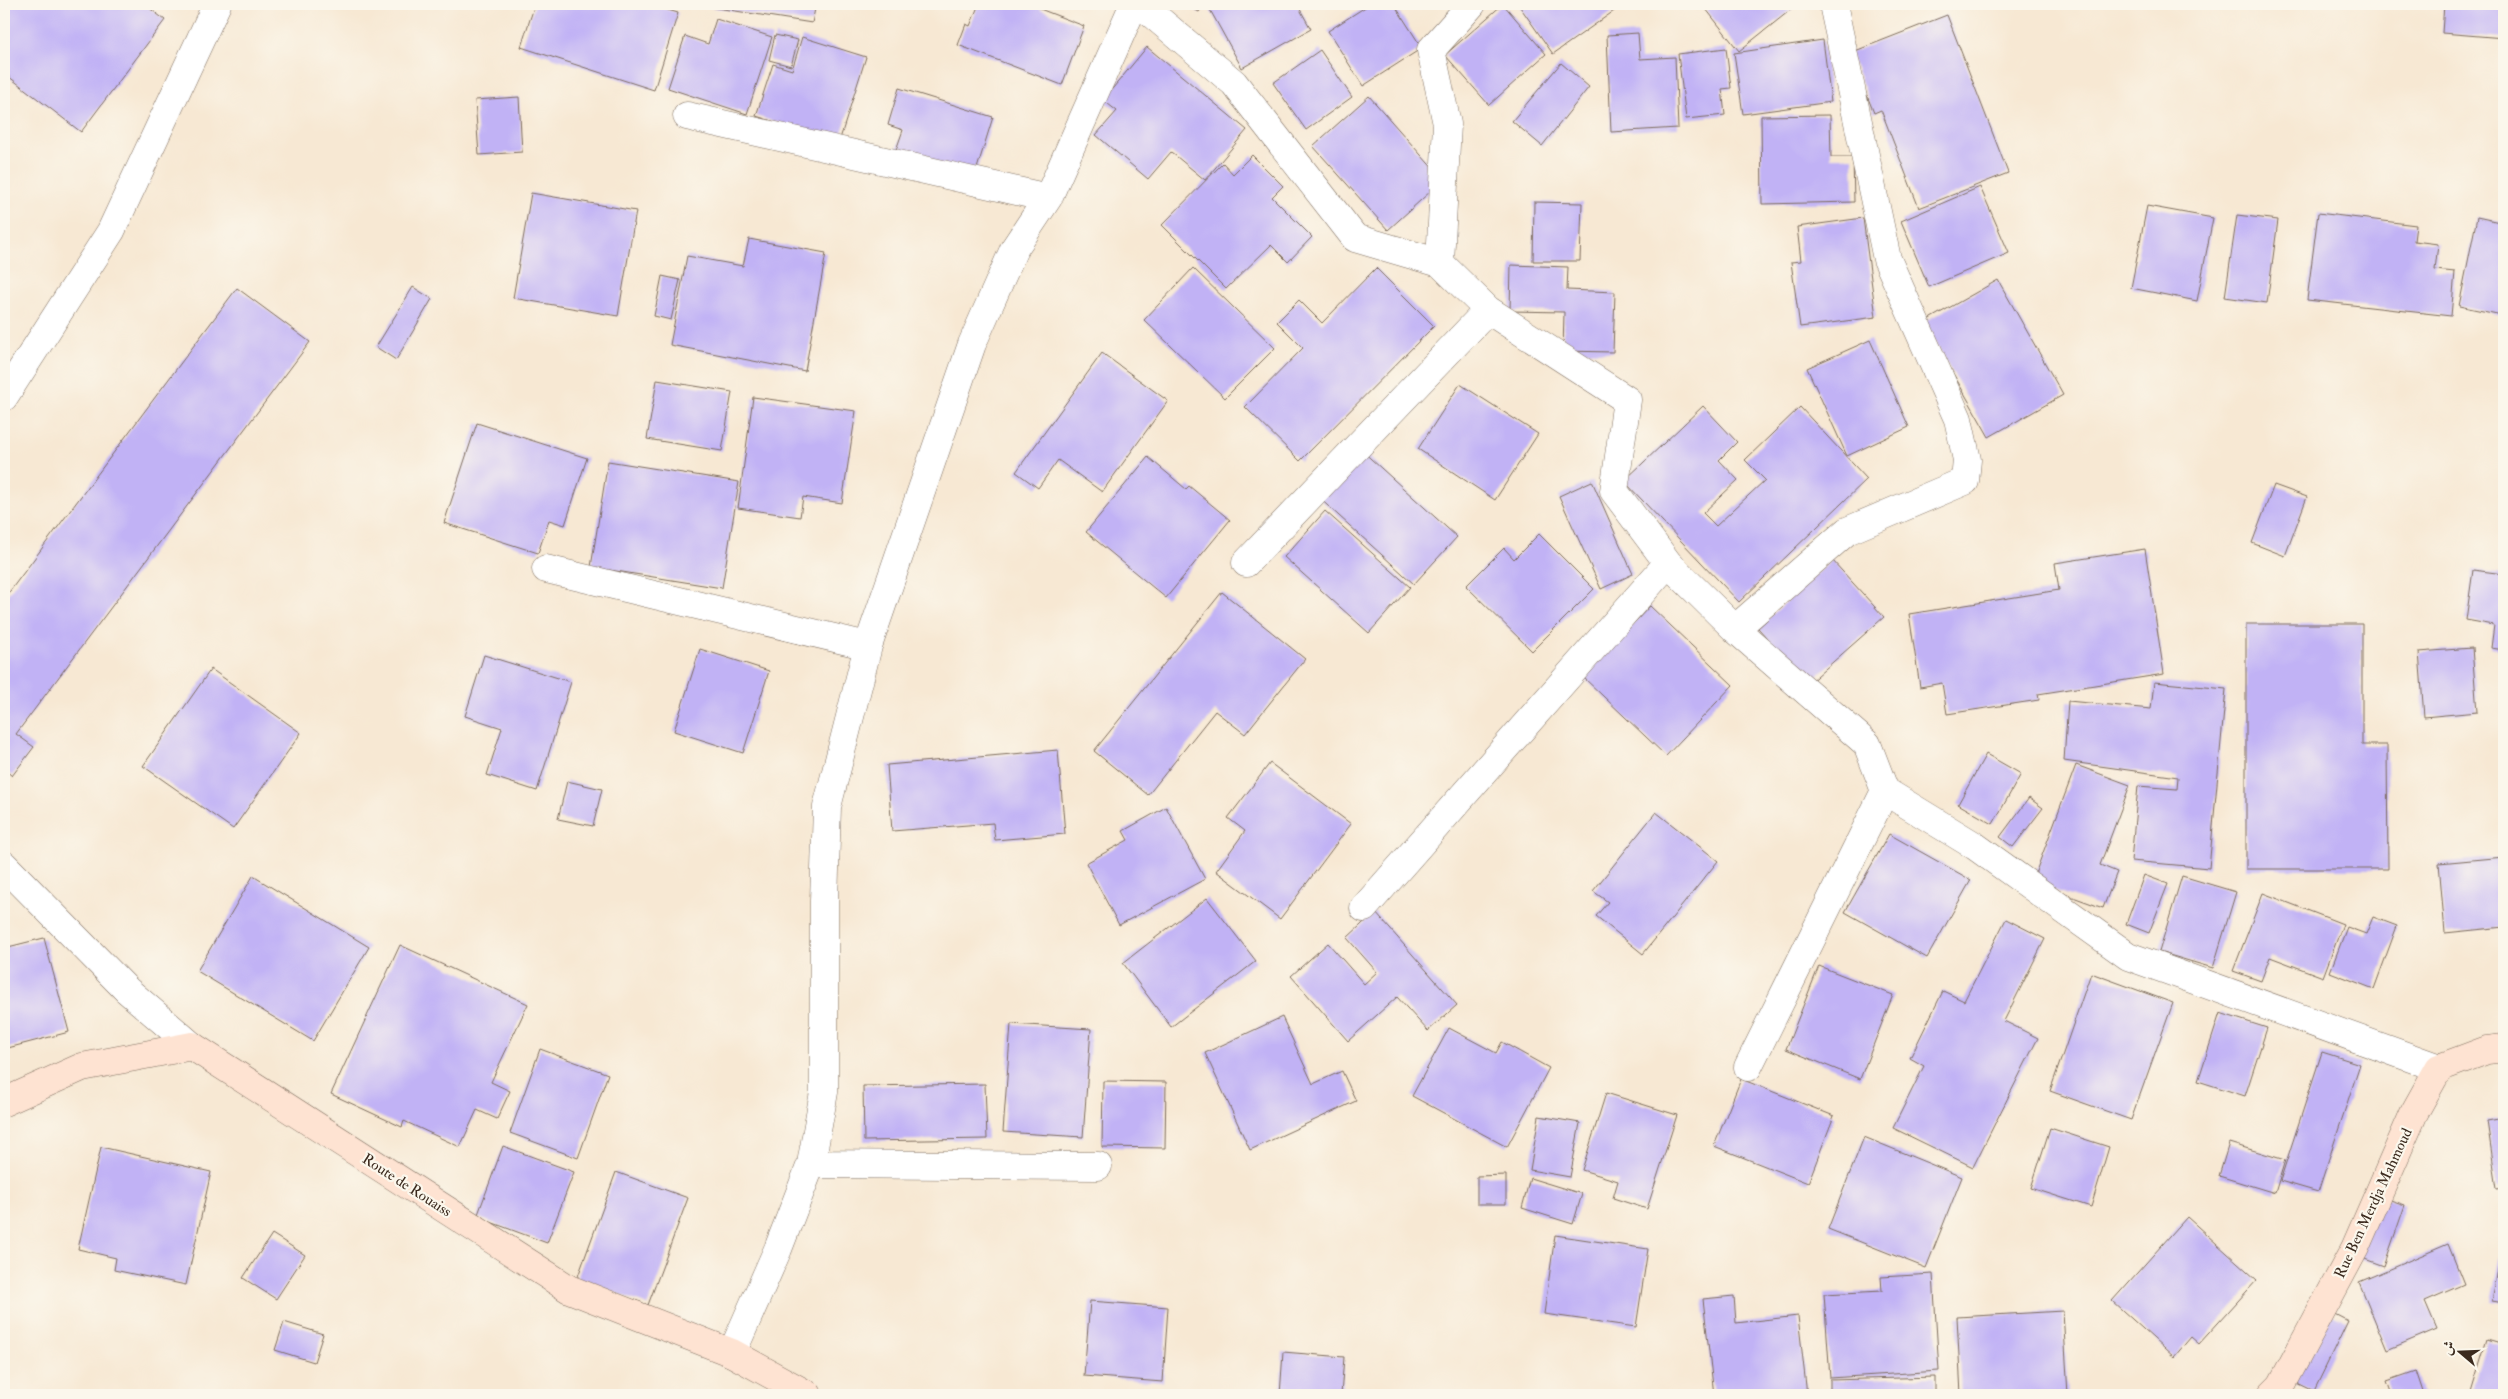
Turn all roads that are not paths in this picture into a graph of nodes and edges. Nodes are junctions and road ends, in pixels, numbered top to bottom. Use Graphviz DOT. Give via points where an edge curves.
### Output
graph roads {
  1 [pos="217,4"];
  2 [pos="1134,4"];
  3 [pos="1140,4"];
  4 [pos="1472,4"];
  5 [pos="1833,4"];
  6 [pos="687,116"];
  7 [pos="1048,198"];
  8 [pos="1440,263"];
  9 [pos="1488,310"];
  10 [pos="4,397"];
  11 [pos="1246,562"];
  12 [pos="1668,563"];
  13 [pos="546,569"];
  14 [pos="1735,629"];
  15 [pos="868,646"];
  16 [pos="1886,791"];
  17 [pos="4,865"];
  18 [pos="1364,908"];
  19 [pos="192,1046"];
  20 [pos="2504,1048"];
  21 [pos="1748,1067"];
  22 [pos="2439,1068"];
  23 [pos="4,1102"];
  24 [pos="811,1164"];
  25 [pos="1098,1166"];
  26 [pos="732,1353"];
  27 [pos="808,1395"];
  28 [pos="2272,1395"];
  1 -- 10 [label="street" via="111,231"];
  2 -- 7 [label="street"];
  3 -- 8 [label="street" via="1234,82 1355,238"];
  4 -- 8 [label="street" via="1431,50 1447,124"];
  5 -- 14 [label="street" via="1887,259 1958,419 1967,460 1965,481 1847,531"];
  6 -- 7 [label="street"];
  7 -- 15 [label="street" via="1014,249 972,344"];
  8 -- 9 [label="street"];
  9 -- 11 [label="street"];
  9 -- 12 [label="street" via="1627,400 1614,491"];
  12 -- 14 [label="street"];
  12 -- 18 [label="street"];
  13 -- 15 [label="street"];
  14 -- 16 [label="street" via="1867,744"];
  15 -- 24 [label="street" via="827,806 824,1092"];
  16 -- 21 [label="street"];
  16 -- 22 [label="street" via="1975,846 2128,956"];
  17 -- 19 [label="street" via="127,990"];
  19 -- 23 [label="street" via="82,1067"];
  19 -- 26 [label="street, Route de Rouaiss" via="569,1289"];
  20 -- 22 [label="street" via="2487,1050"];
  22 -- 28 [label="street, Rue Ben Merdja Mahmoud" via="2414,1113 2355,1248 2281,1386"];
  24 -- 25 [label="street"];
  24 -- 26 [label="street"];
  26 -- 27 [label="street, Route de Rouaiss"];
}
